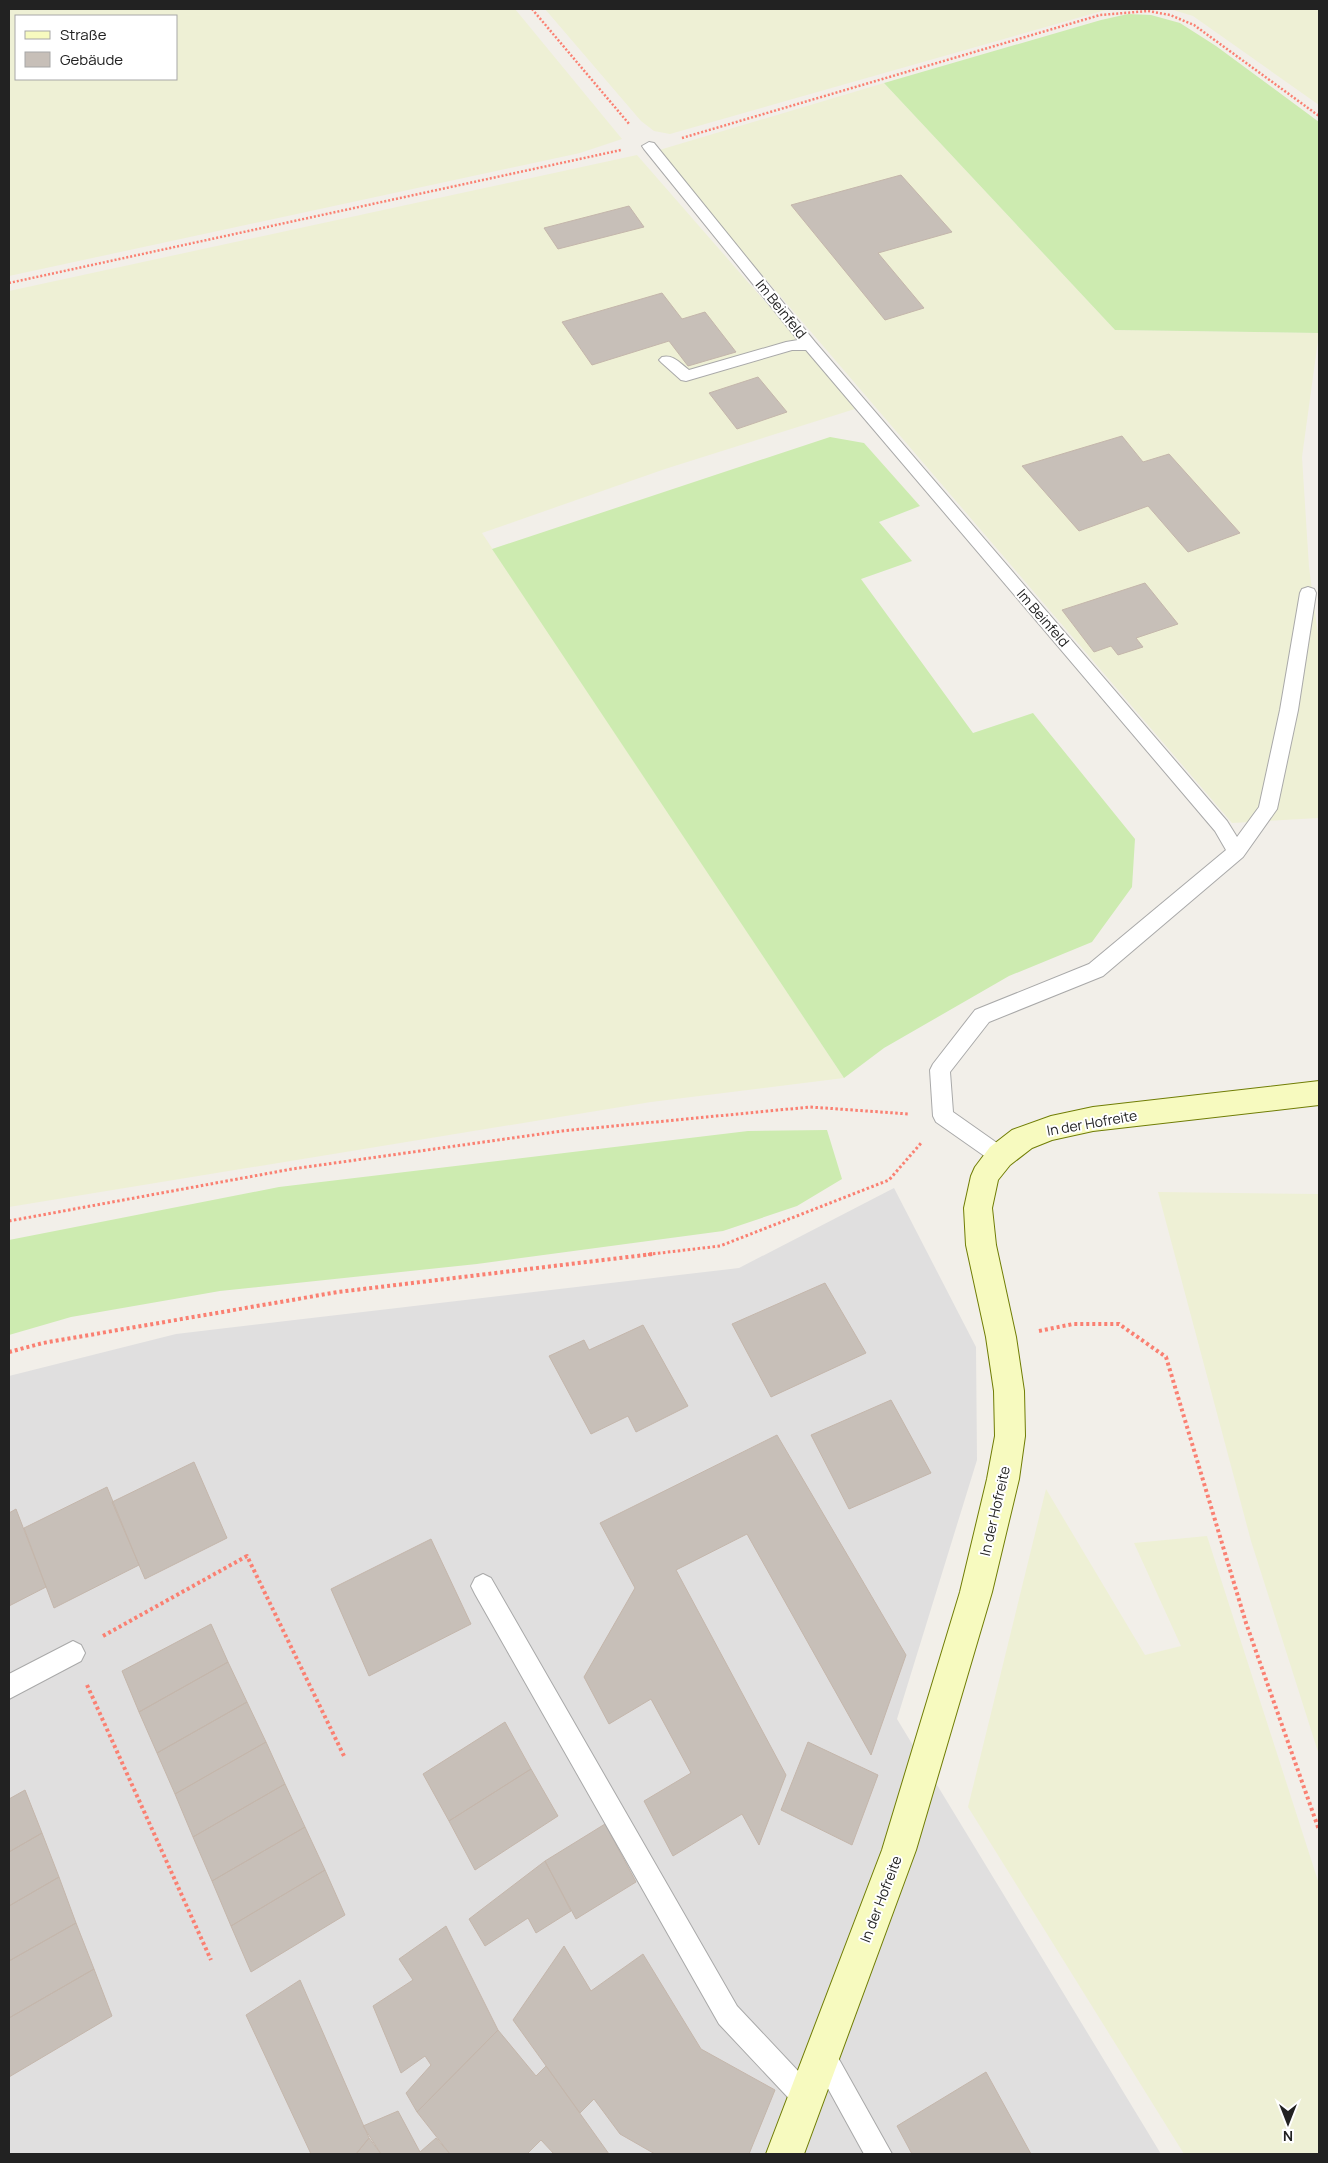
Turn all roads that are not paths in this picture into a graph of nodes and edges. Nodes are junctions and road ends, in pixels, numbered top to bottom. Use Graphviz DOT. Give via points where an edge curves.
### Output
graph roads {
  1 [pos="649,146"];
  2 [pos="810,345"];
  3 [pos="668,360"];
  4 [pos="1308,593"];
  5 [pos="1236,852"];
  6 [pos="1314,1089"];
  7 [pos="1000,1156"];
  8 [pos="483,1586"];
  9 [pos="73,1653"];
  10 [pos="9,1687"];
  11 [pos="822,2054"];
  12 [pos="806,2098"];
  13 [pos="785,2154"];
  14 [pos="879,2154"];
  1 -- 2 [label="lane, Im Beinfeld"];
  2 -- 3 [label="lane" via="791,345 686,376"];
  2 -- 5 [label="lane, Im Beinfeld" via="1221,826"];
  4 -- 5 [label="lane" via="1289,710 1268,809"];
  5 -- 7 [label="lane" via="1096,970 982,1016 940,1070 943,1116"];
  6 -- 7 [label="main road, In der Hofreite" via="1051,1128 1022,1139"];
  7 -- 11 [label="main road, In der Hofreite" via="985,1176 978,1208 981,1245 1009,1391 1010,1436 1003,1479 976,1592 899,1850"];
  8 -- 12 [label="lane" via="728,2015"];
  9 -- 10 [label="lane"];
  11 -- 12 [label="main road, In der Hofreite"];
  11 -- 14 [label="lane"];
  12 -- 13 [label="main road, In der Hofreite"];
}
